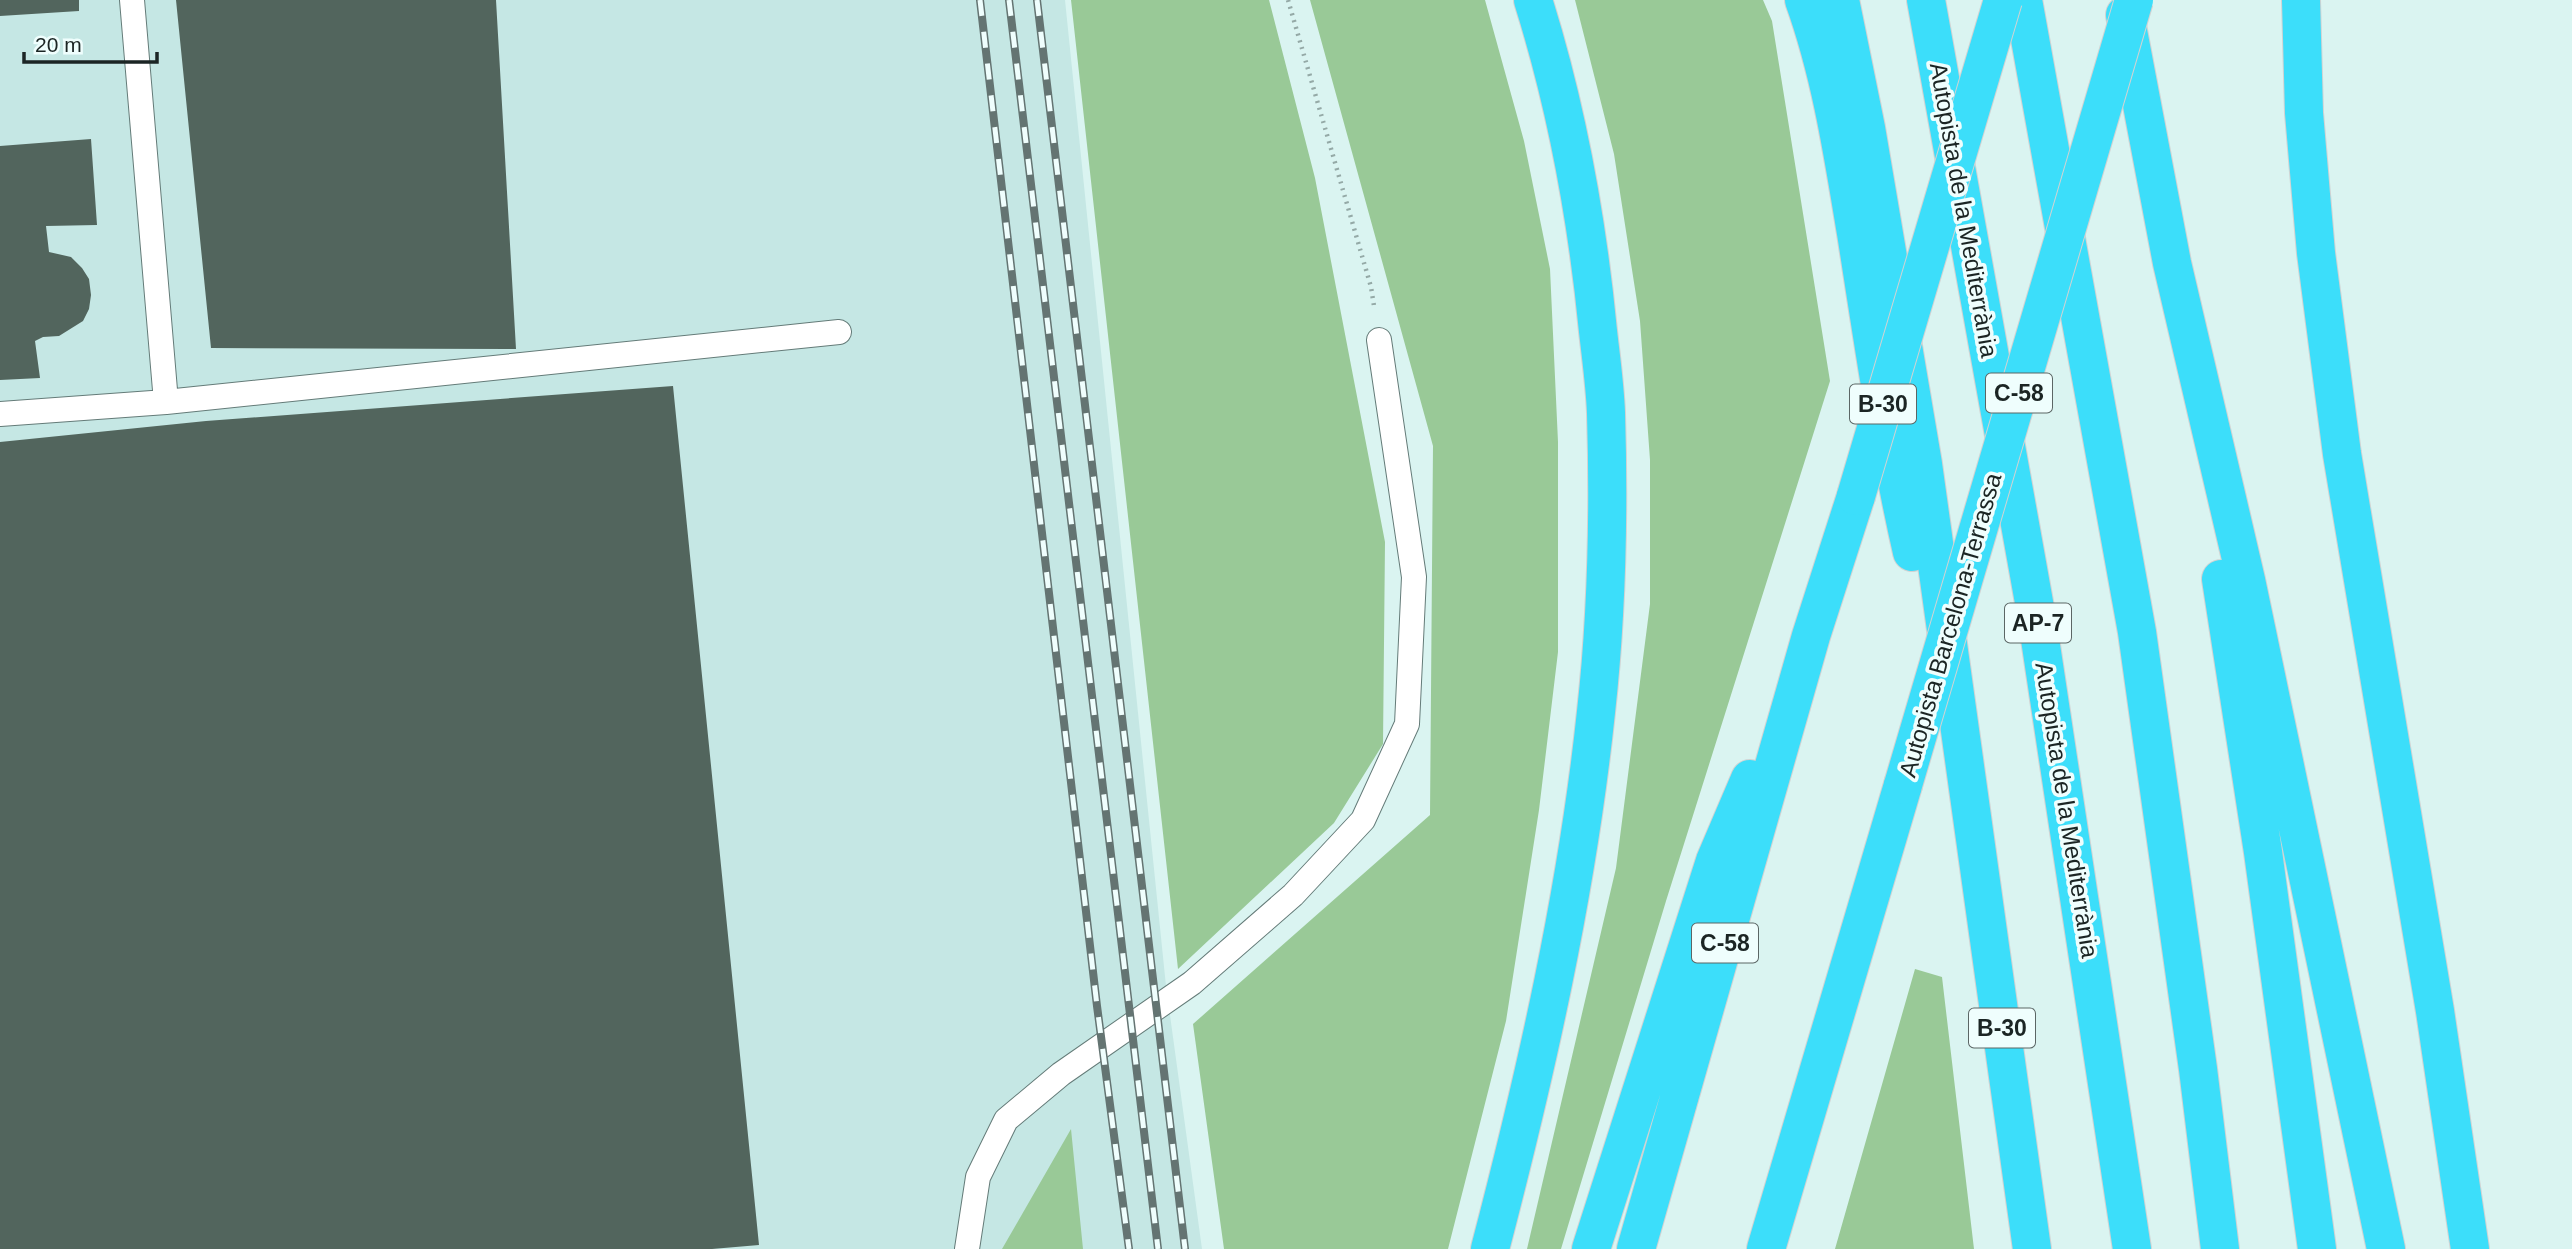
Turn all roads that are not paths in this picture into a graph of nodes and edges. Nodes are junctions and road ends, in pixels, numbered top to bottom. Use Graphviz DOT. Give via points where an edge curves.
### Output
graph roads {
  1 [pos="131,0"];
  2 [pos="1533,0"];
  3 [pos="1804,0"];
  4 [pos="1839,0"];
  5 [pos="1926,0"];
  6 [pos="2003,0"];
  7 [pos="2023,0"];
  8 [pos="2122,0"];
  9 [pos="2134,0"];
  10 [pos="2301,0"];
  11 [pos="2172,262"];
  12 [pos="839,332"];
  13 [pos="1379,340"];
  14 [pos="166,401"];
  15 [pos="0,414"];
  16 [pos="1811,636"];
  17 [pos="1970,807"];
  18 [pos="967,1249"];
  19 [pos="1490,1249"];
  20 [pos="1591,1249"];
  21 [pos="1636,1249"];
  22 [pos="1766,1249"];
  23 [pos="2032,1249"];
  24 [pos="2132,1249"];
  25 [pos="2220,1249"];
  26 [pos="2317,1249"];
  27 [pos="2386,1249"];
  28 [pos="2470,1249"];
  1 -- 14 [label="lane"];
  2 -- 19 [label="highway" via="1569,131 1590,252 1606,409 1608,531 1596,712 1573,872 1541,1038"];
  3 -- 17 [label="highway, B-30" via="1840,134 1894,474"];
  4 -- 17 [label="highway" via="1866,128 1923,464"];
  5 -- 24 [label="highway, Autopista de la Mediterrània / AP-7" via="2037,619"];
  6 -- 16 [label="highway, C-58, bridge"];
  7 -- 25 [label="highway" via="2137,632"];
  8 -- 11 [label="highway"];
  9 -- 22 [label="highway, Autopista Barcelona-Terrassa / C-58, bridge"];
  10 -- 28 [label="highway" via="2304,113 2316,253 2342,454"];
  11 -- 26 [label="highway" via="2263,852"];
  11 -- 27 [label="highway" via="2246,580"];
  12 -- 14 [label="lane"];
  13 -- 18 [label="lane" via="1414,577 1407,724 1402,736 1363,820 1293,895 1192,983 1061,1074 1006,1120 978,1177"];
  14 -- 15 [label="lane"];
  16 -- 20 [label="highway" via="1715,861"];
  16 -- 21 [label="highway, C-58"];
  17 -- 23 [label="highway, B-30"];
}
